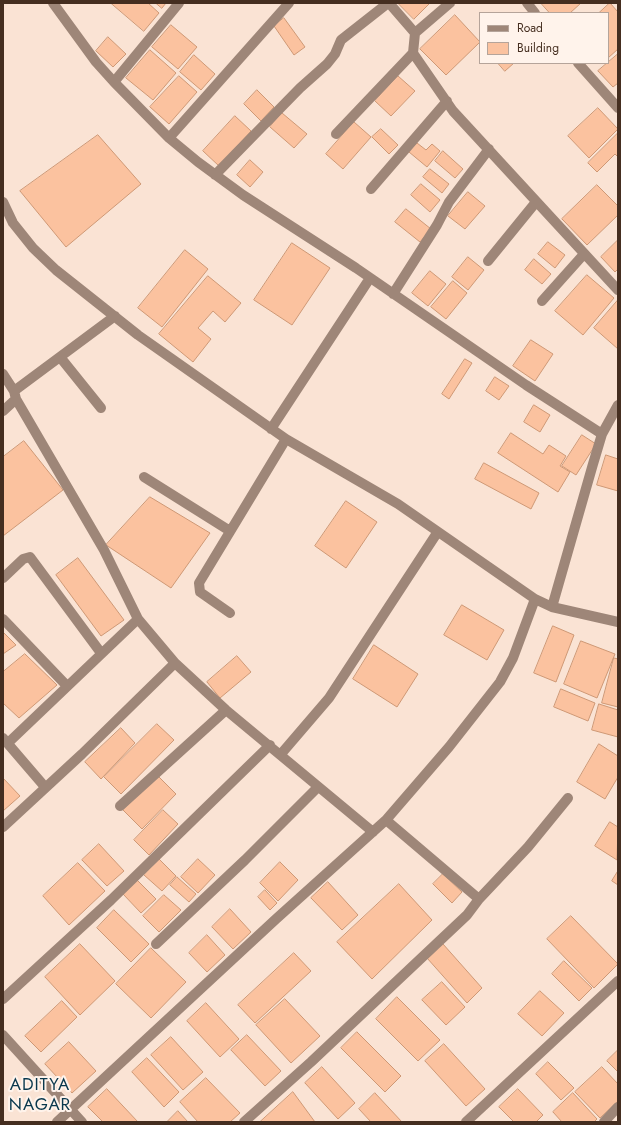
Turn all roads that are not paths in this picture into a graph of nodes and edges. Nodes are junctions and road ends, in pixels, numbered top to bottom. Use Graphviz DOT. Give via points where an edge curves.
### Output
graph roads {
  1 [pos="53,3"];
  2 [pos="179,3"];
  3 [pos="289,3"];
  4 [pos="388,3"];
  5 [pos="450,3"];
  6 [pos="527,3"];
  7 [pos="534,12"];
  8 [pos="415,33"];
  9 [pos="413,53"];
  10 [pos="579,64"];
  11 [pos="114,82"];
  12 [pos="447,101"];
  13 [pos="618,108"];
  14 [pos="336,134"];
  15 [pos="169,138"];
  16 [pos="489,150"];
  17 [pos="215,175"];
  18 [pos="371,189"];
  19 [pos="3,202"];
  20 [pos="536,202"];
  21 [pos="584,254"];
  22 [pos="488,261"];
  23 [pos="370,278"];
  24 [pos="618,290"];
  25 [pos="393,294"];
  26 [pos="542,301"];
  27 [pos="115,316"];
  28 [pos="60,357"];
  29 [pos="3,374"];
  30 [pos="15,395"];
  31 [pos="618,405"];
  32 [pos="101,408"];
  33 [pos="3,411"];
  34 [pos="271,429"];
  35 [pos="602,434"];
  36 [pos="286,439"];
  37 [pos="144,477"];
  38 [pos="230,531"];
  39 [pos="437,533"];
  40 [pos="3,578"];
  41 [pos="535,599"];
  42 [pos="552,607"];
  43 [pos="230,613"];
  44 [pos="3,619"];
  45 [pos="138,619"];
  46 [pos="618,622"];
  47 [pos="101,653"];
  48 [pos="175,663"];
  49 [pos="67,686"];
  50 [pos="226,710"];
  51 [pos="5,741"];
  52 [pos="270,745"];
  53 [pos="281,754"];
  54 [pos="45,787"];
  55 [pos="318,787"];
  56 [pos="568,798"];
  57 [pos="120,806"];
  58 [pos="386,820"];
  59 [pos="3,827"];
  60 [pos="373,832"];
  61 [pos="479,899"];
  62 [pos="156,944"];
  63 [pos="618,981"];
  64 [pos="3,999"];
  65 [pos="3,1035"];
  66 [pos="618,1108"];
  67 [pos="70,1109"];
  68 [pos="57,1122"];
  69 [pos="82,1122"];
  70 [pos="244,1122"];
  71 [pos="466,1122"];
  72 [pos="604,1122"];
  1 -- 11 [label="street" via="96,62"];
  2 -- 11 [label="street"];
  3 -- 15 [label="street"];
  4 -- 8 [label="street"];
  4 -- 17 [label="street" via="341,40 327,64"];
  5 -- 8 [label="street"];
  6 -- 7 [label="street"];
  8 -- 9 [label="street"];
  9 -- 12 [label="street"];
  9 -- 14 [label="street"];
  10 -- 13 [label="street"];
  11 -- 15 [label="street"];
  12 -- 16 [label="street"];
  12 -- 18 [label="street"];
  15 -- 17 [label="street"];
  16 -- 20 [label="street"];
  16 -- 25 [label="street" via="449,202"];
  17 -- 23 [label="street"];
  19 -- 27 [label="street" via="14,223 33,248 56,270"];
  20 -- 21 [label="street"];
  20 -- 22 [label="street"];
  21 -- 24 [label="street"];
  21 -- 26 [label="street"];
  23 -- 25 [label="street"];
  23 -- 34 [label="street"];
  25 -- 35 [label="street" via="519,381"];
  27 -- 28 [label="street"];
  27 -- 34 [label="street"];
  28 -- 30 [label="street"];
  28 -- 32 [label="street"];
  29 -- 30 [label="street"];
  30 -- 33 [label="street"];
  30 -- 45 [label="street" via="104,550"];
  31 -- 35 [label="street"];
  34 -- 36 [label="street"];
  35 -- 42 [label="street"];
  36 -- 38 [label="street"];
  36 -- 39 [label="street" via="398,504"];
  37 -- 38 [label="street"];
  38 -- 43 [label="street" via="199,583 198,589 203,596"];
  39 -- 41 [label="street"];
  39 -- 53 [label="street" via="329,698"];
  40 -- 47 [label="street" via="24,559 30,557"];
  41 -- 42 [label="street"];
  41 -- 58 [label="street" via="513,658 500,682"];
  42 -- 46 [label="street"];
  44 -- 49 [label="street"];
  45 -- 47 [label="street"];
  45 -- 48 [label="street"];
  47 -- 49 [label="street"];
  48 -- 50 [label="street"];
  48 -- 54 [label="street"];
  49 -- 51 [label="street"];
  50 -- 52 [label="street"];
  50 -- 57 [label="street"];
  51 -- 54 [label="street"];
  52 -- 53 [label="street"];
  52 -- 64 [label="street" via="111,900"];
  53 -- 55 [label="street"];
  54 -- 59 [label="street"];
  55 -- 60 [label="street"];
  55 -- 62 [label="street"];
  56 -- 61 [label="street" via="528,847"];
  58 -- 60 [label="street"];
  58 -- 61 [label="street"];
  60 -- 67 [label="street"];
  61 -- 70 [label="street" via="467,915"];
  63 -- 71 [label="street"];
  65 -- 67 [label="street"];
  66 -- 72 [label="street"];
  67 -- 68 [label="street"];
  67 -- 69 [label="street"];
}
